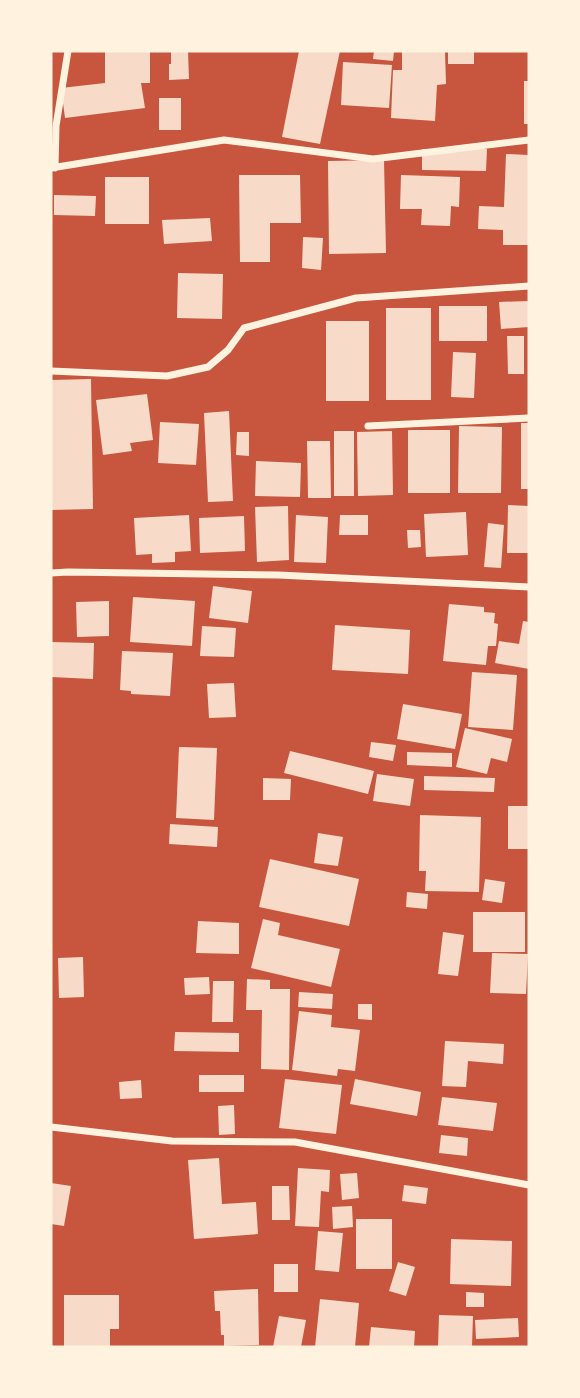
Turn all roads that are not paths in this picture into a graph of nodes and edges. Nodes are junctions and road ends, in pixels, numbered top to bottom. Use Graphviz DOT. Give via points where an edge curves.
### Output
graph roads {
  1 [pos="68,51"];
  2 [pos="529,140"];
  3 [pos="53,168"];
  4 [pos="529,286"];
  5 [pos="51,371"];
  6 [pos="529,418"];
  7 [pos="368,426"];
  8 [pos="51,573"];
  9 [pos="529,587"];
  10 [pos="51,1127"];
  11 [pos="529,1185"];
  1 -- 3 [label="street"];
  2 -- 3 [label="street" via="373,159 224,140"];
  4 -- 5 [label="street" via="356,298 244,328 208,367 167,376"];
  6 -- 7 [label="street"];
  8 -- 9 [label="street" via="278,575"];
  10 -- 11 [label="street" via="172,1141 295,1142"];
}
